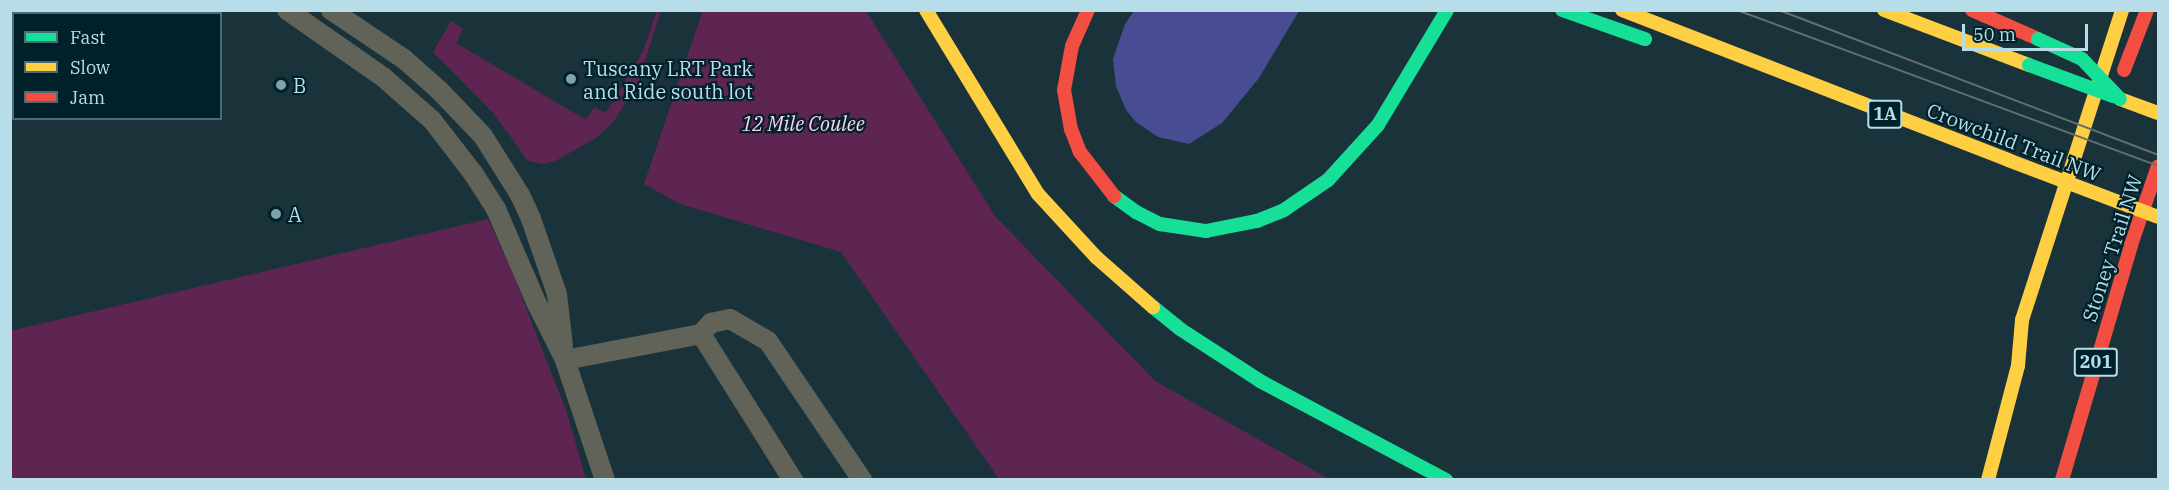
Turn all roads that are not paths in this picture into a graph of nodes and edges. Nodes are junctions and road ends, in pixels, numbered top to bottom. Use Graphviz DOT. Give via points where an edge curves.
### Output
graph roads {
  1 [pos="286,10"];
  2 [pos="331,10"];
  3 [pos="926,10"];
  4 [pos="1088,10"];
  5 [pos="1447,10"];
  6 [pos="1562,10"];
  7 [pos="1622,10"];
  8 [pos="1884,10"];
  9 [pos="1972,10"];
  10 [pos="2122,10"];
  11 [pos="2147,10"];
  12 [pos="1656,43"];
  13 [pos="1720,64"];
  14 [pos="1763,67"];
  15 [pos="2120,99"];
  16 [pos="2107,112"];
  17 [pos="2158,113"];
  18 [pos="2158,166"];
  19 [pos="2085,177"];
  20 [pos="2078,198"];
  21 [pos="2158,217"];
  22 [pos="2066,230"];
  23 [pos="701,334"];
  24 [pos="565,360"];
  25 [pos="2018,366"];
  26 [pos="605,480"];
  27 [pos="793,480"];
  28 [pos="862,480"];
  29 [pos="1446,480"];
  30 [pos="1988,480"];
  31 [pos="2062,480"];
  1 -- 24 [label="street" via="383,77 432,120 496,209"];
  2 -- 24 [label="street" via="404,59 483,136 520,195 541,246 557,294"];
  3 -- 29 [label="highway" via="1038,194 1096,257 1139,296 1180,329 1260,381"];
  4 -- 5 [label="highway" via="1072,46 1064,90 1080,152 1113,195 1136,212 1160,224 1206,231 1257,221 1284,210 1328,180 1378,125"];
  6 -- 12 [label="highway"];
  7 -- 14 [label="highway, Crowchild Trail NW / 1A"];
  8 -- 15 [label="highway, bridge"];
  9 -- 15 [label="highway, bridge" via="2082,59"];
  10 -- 25 [label="highway" via="2022,320"];
  11 -- 16 [label="highway"];
  13 -- 14 [label="highway"];
  14 -- 21 [label="highway, Crowchild Trail NW / 1A, bridge"];
  15 -- 17 [label="highway"];
  18 -- 31 [label="highway, Stoney Trail NW / 201"];
  19 -- 20 [label="highway"];
  22 -- 25 [label="highway"];
  23 -- 24 [label="street"];
  23 -- 27 [label="street"];
  23 -- 28 [label="street" via="711,323 730,319 768,341"];
  24 -- 26 [label="street"];
  25 -- 30 [label="highway"];
}
